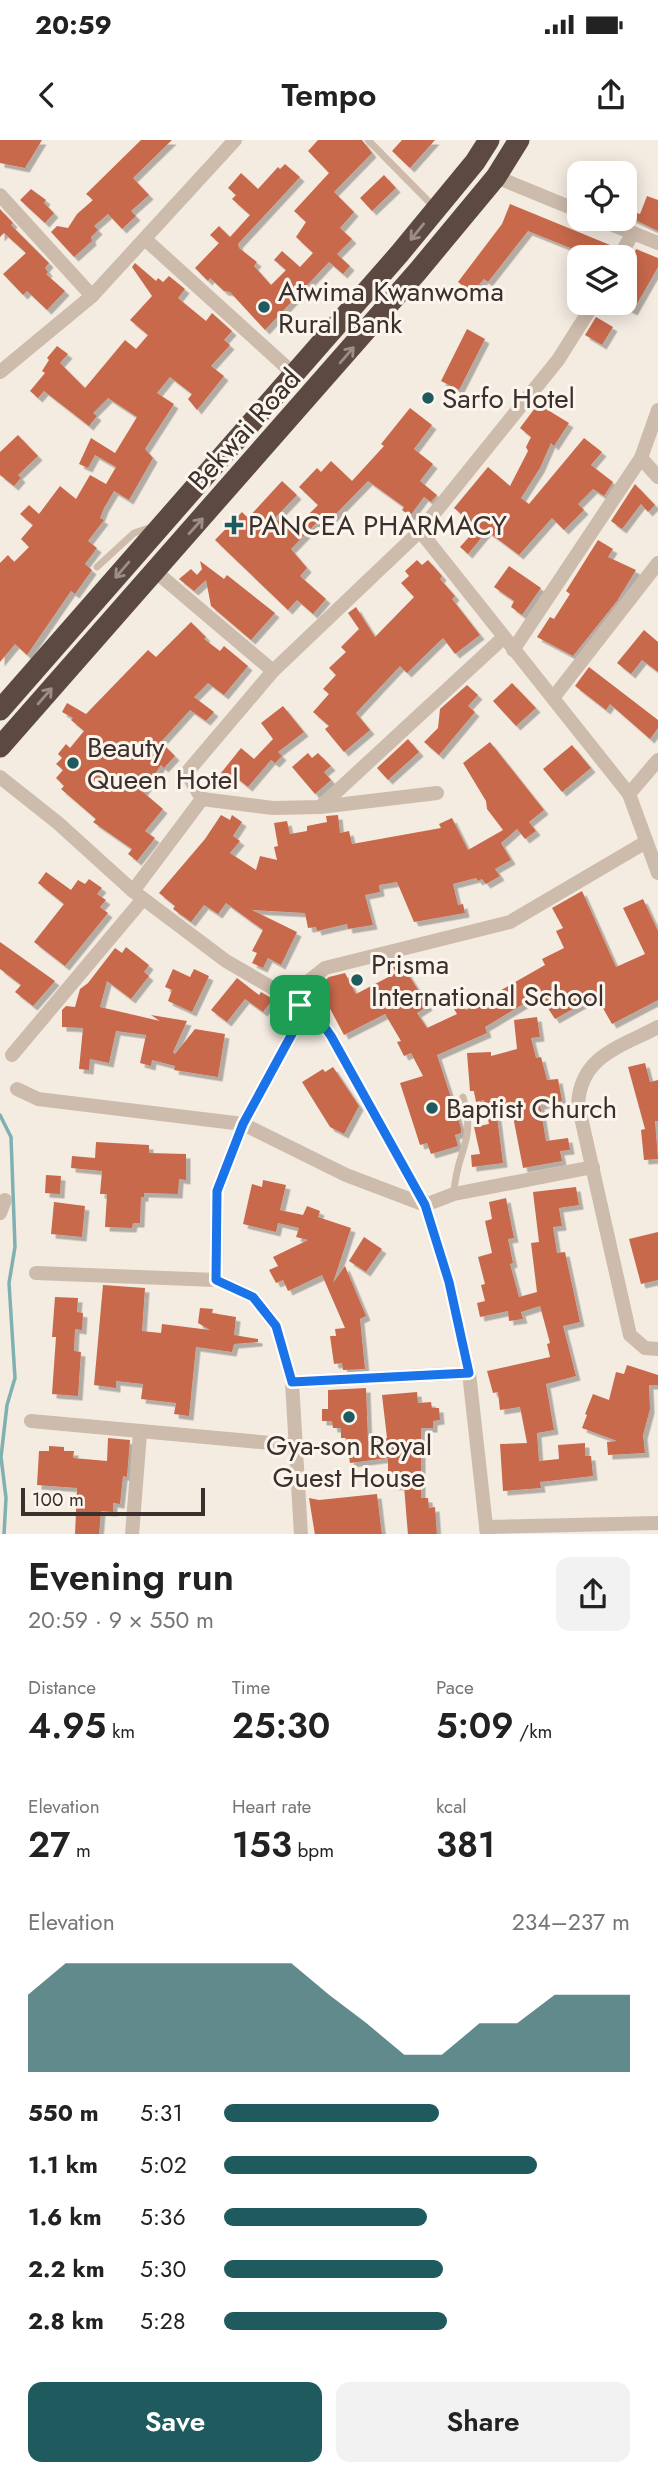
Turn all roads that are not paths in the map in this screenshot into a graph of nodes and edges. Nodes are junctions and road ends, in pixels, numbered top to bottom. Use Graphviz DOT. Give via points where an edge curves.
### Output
graph roads {
  1 [pos="235,140"];
  2 [pos="368,140"];
  3 [pos="489,140"];
  4 [pos="519,140"];
  5 [pos="496,177"];
  6 [pos="0,195"];
  7 [pos="567,206"];
  8 [pos="436,209"];
  9 [pos="628,231"];
  10 [pos="633,233"];
  11 [pos="146,240"];
  12 [pos="658,243"];
  13 [pos="626,245"];
  14 [pos="92,296"];
  15 [pos="586,315"];
  16 [pos="0,372"];
  17 [pos="295,374"];
  18 [pos="658,410"];
  19 [pos="641,458"];
  20 [pos="658,477"];
  21 [pos="163,524"];
  22 [pos="420,531"];
  23 [pos="658,563"];
  24 [pos="97,567"];
  25 [pos="155,571"];
  26 [pos="504,637"];
  27 [pos="513,650"];
  28 [pos="272,671"];
  29 [pos="553,698"];
  30 [pos="0,710"];
  31 [pos="0,747"];
  32 [pos="658,760"];
  33 [pos="0,777"];
  34 [pos="437,793"];
  35 [pos="629,794"];
  36 [pos="202,799"];
  37 [pos="320,807"];
  38 [pos="646,842"];
  39 [pos="658,873"];
  40 [pos="138,895"];
  41 [pos="300,1005"];
  42 [pos="658,1027"];
  43 [pos="12,1055"];
  44 [pos="17,1089"];
  45 [pos="463,1097"];
  46 [pos="243,1124"];
  47 [pos="593,1167"];
  48 [pos="454,1194"];
  49 [pos="425,1205"];
  50 [pos="36,1273"];
  51 [pos="216,1280"];
  52 [pos="658,1349"];
  53 [pos="469,1373"];
  54 [pos="292,1382"];
  55 [pos="31,1421"];
  56 [pos="140,1433"];
  57 [pos="293,1445"];
  58 [pos="658,1523"];
  59 [pos="487,1531"];
  60 [pos="132,1534"];
  61 [pos="301,1534"];
  1 -- 11 [label="street"];
  2 -- 8 [label="lane"];
  3 -- 8 [label="highway, Bekwai Road"];
  4 -- 5 [label="highway, Bekwai Road"];
  5 -- 7 [label="street"];
  25 -- 5 [label="highway, Bekwai Road, one-way" via="314,393"];
  6 -- 14 [label="street"];
  8 -- 17 [label="highway, Bekwai Road, one-way"];
  9 -- 10 [label="street"];
  10 -- 12 [label="street"];
  10 -- 13 [label="street"];
  11 -- 14 [label="street"];
  11 -- 17 [label="street"];
  14 -- 16 [label="street"];
  15 -- 22 [label="street" via="558,360"];
  17 -- 21 [label="highway, Bekwai Road"];
  18 -- 19 [label="street"];
  19 -- 20 [label="street"];
  19 -- 27 [label="street"];
  21 -- 24 [label="lane" via="134,533"];
  21 -- 30 [label="highway, Bekwai Road, one-way"];
  22 -- 26 [label="street"];
  22 -- 28 [label="street"];
  23 -- 29 [label="street"];
  25 -- 28 [label="street"];
  31 -- 25 [label="highway, Bekwai Road, one-way"];
  26 -- 27 [label="street"];
  26 -- 37 [label="street"];
  27 -- 29 [label="street"];
  28 -- 36 [label="street" via="189,770"];
  29 -- 35 [label="street"];
  32 -- 35 [label="street"];
  33 -- 40 [label="street"];
  34 -- 37 [label="street"];
  35 -- 38 [label="street"];
  36 -- 37 [label="street" via="273,808"];
  36 -- 40 [label="street"];
  38 -- 39 [label="street"];
  38 -- 41 [label="street" via="510,922 325,968 310,981"];
  40 -- 41 [label="street" via="226,961"];
  40 -- 43 [label="street"];
  41 -- 46 [label="street" via="293,1032"];
  41 -- 49 [label="street" via="314,1012 331,1036"];
  42 -- 47 [label="street" via="598,1058 586,1072 578,1104"];
  44 -- 46 [label="street" via="38,1099"];
  45 -- 48 [label="lane" via="470,1132 455,1173"];
  46 -- 49 [label="street" via="346,1175"];
  46 -- 51 [label="street" via="217,1191"];
  47 -- 48 [label="street"];
  47 -- 52 [label="street" via="630,1335 645,1348"];
  48 -- 49 [label="street"];
  49 -- 53 [label="street" via="449,1282"];
  50 -- 51 [label="street"];
  51 -- 54 [label="street" via="253,1297 276,1326"];
  53 -- 54 [label="street"];
  53 -- 59 [label="street"];
  54 -- 57 [label="street"];
  55 -- 56 [label="street"];
  56 -- 57 [label="street"];
  56 -- 60 [label="street"];
  57 -- 61 [label="street"];
  58 -- 59 [label="street"];
}
